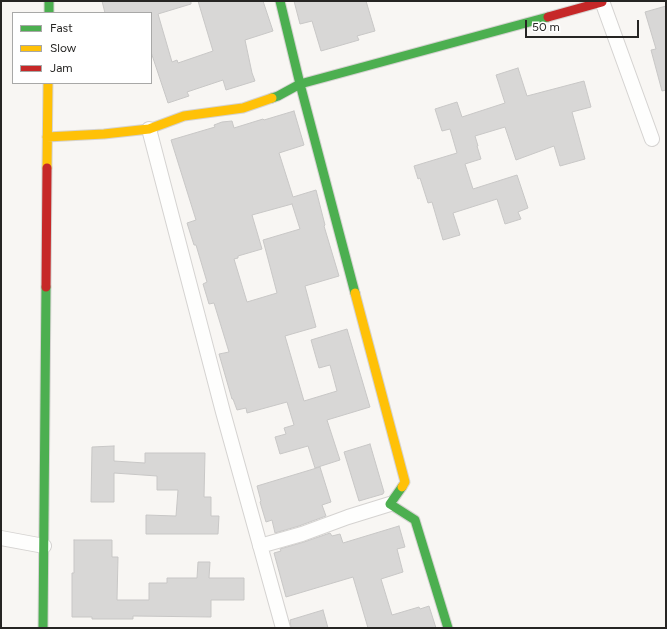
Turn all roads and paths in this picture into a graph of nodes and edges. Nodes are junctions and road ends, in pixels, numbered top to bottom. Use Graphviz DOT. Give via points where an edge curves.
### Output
graph roads {
  1 [pos="49,1"];
  2 [pos="280,1"];
  3 [pos="602,1"];
  4 [pos="48,12"];
  5 [pos="48,84"];
  6 [pos="300,84"];
  7 [pos="148,128"];
  8 [pos="47,138"];
  9 [pos="652,139"];
  10 [pos="390,504"];
  11 [pos="1,538"];
  12 [pos="44,546"];
  13 [pos="260,546"];
  14 [pos="43,628"];
  15 [pos="283,628"];
  16 [pos="448,628"];
  1 -- 4 [label="street"];
  2 -- 6 [label="street"];
  3 -- 6 [label="street"];
  3 -- 9 [label="street"];
  5 -- 8 [label="street"];
  6 -- 7 [label="street" via="278,96 243,108 184,116"];
  6 -- 10 [label="street" via="405,482"];
  7 -- 8 [label="street"];
  7 -- 13 [label="street" via="222,412"];
  8 -- 12 [label="street"];
  10 -- 13 [label="street"];
  10 -- 16 [label="street" via="415,520"];
  11 -- 12 [label="street"];
  12 -- 14 [label="street"];
  13 -- 15 [label="street"];
}
